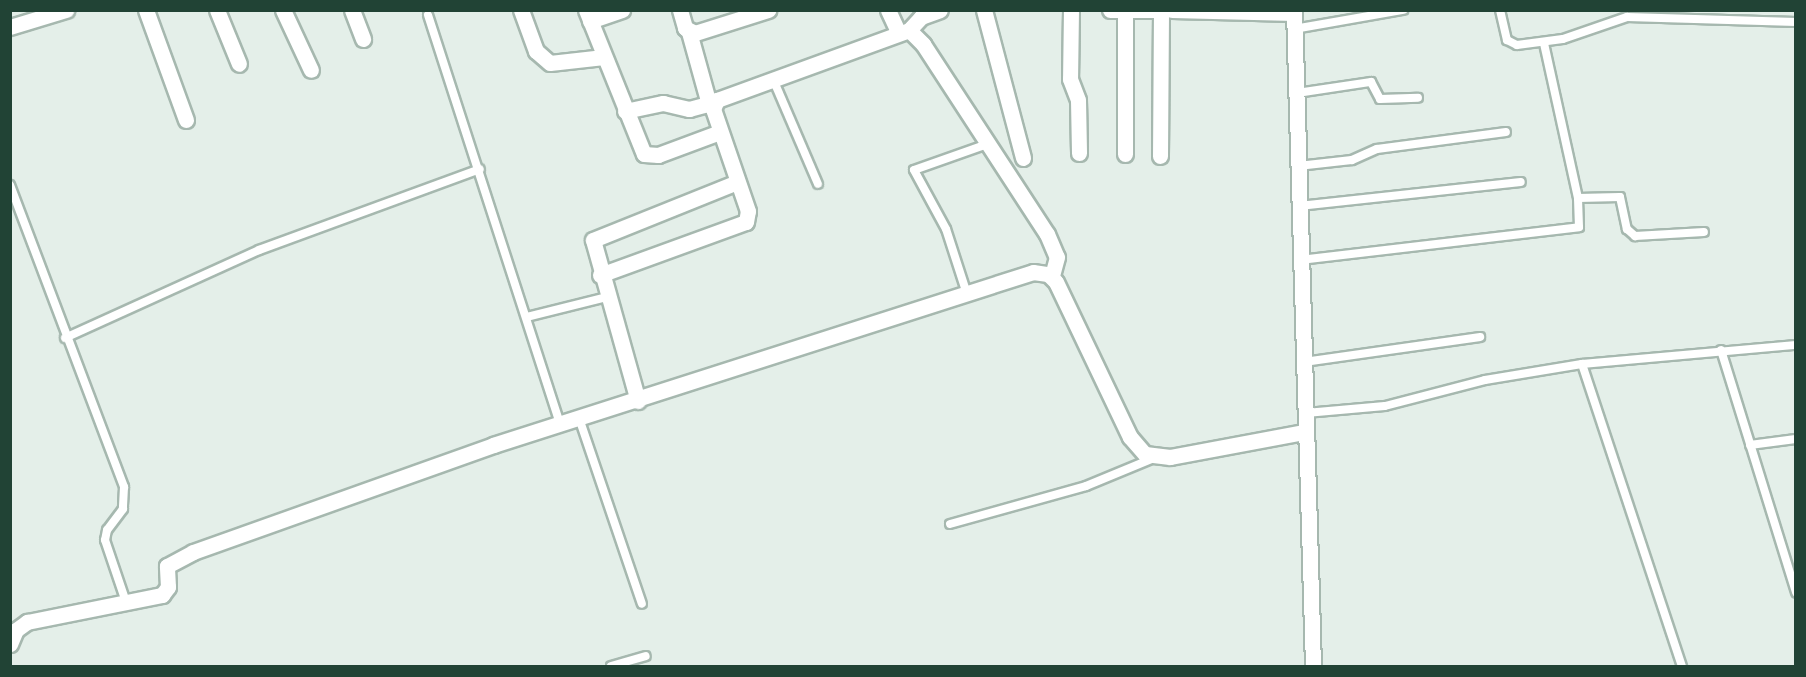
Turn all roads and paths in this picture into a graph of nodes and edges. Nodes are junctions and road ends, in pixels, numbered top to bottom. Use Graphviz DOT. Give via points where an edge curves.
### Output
graph roads {
  1 [pos="66,10"];
  2 [pos="146,10"];
  3 [pos="217,10"];
  4 [pos="283,10"];
  5 [pos="352,10"];
  6 [pos="522,10"];
  7 [pos="622,10"];
  8 [pos="680,10"];
  9 [pos="768,10"];
  10 [pos="888,10"];
  11 [pos="940,10"];
  12 [pos="984,10"];
  13 [pos="1071,10"];
  14 [pos="1160,10"];
  15 [pos="1172,10"];
  16 [pos="1404,10"];
  17 [pos="1500,10"];
  18 [pos="1118,11"];
  19 [pos="1294,12"];
  20 [pos="1627,14"];
  21 [pos="428,15"];
  22 [pos="588,16"];
  23 [pos="1796,22"];
  24 [pos="10,27"];
  25 [pos="1294,29"];
  26 [pos="904,31"];
  27 [pos="689,32"];
  28 [pos="363,39"];
  29 [pos="1544,44"];
  30 [pos="604,57"];
  31 [pos="239,64"];
  32 [pos="311,70"];
  33 [pos="773,79"];
  34 [pos="1298,93"];
  35 [pos="1418,98"];
  36 [pos="712,103"];
  37 [pos="625,111"];
  38 [pos="186,120"];
  39 [pos="720,132"];
  40 [pos="1506,132"];
  41 [pos="985,145"];
  42 [pos="1078,153"];
  43 [pos="1125,154"];
  44 [pos="1160,156"];
  45 [pos="1023,158"];
  46 [pos="1298,166"];
  47 [pos="480,168"];
  48 [pos="737,182"];
  49 [pos="1521,182"];
  50 [pos="818,184"];
  51 [pos="10,185"];
  52 [pos="1578,198"];
  53 [pos="1299,206"];
  54 [pos="1704,232"];
  55 [pos="1300,260"];
  56 [pos="600,275"];
  57 [pos="1052,276"];
  58 [pos="968,296"];
  59 [pos="607,297"];
  60 [pos="527,317"];
  61 [pos="1480,337"];
  62 [pos="65,338"];
  63 [pos="1796,345"];
  64 [pos="1721,350"];
  65 [pos="1304,362"];
  66 [pos="1582,364"];
  67 [pos="638,401"];
  68 [pos="1304,413"];
  69 [pos="579,418"];
  70 [pos="560,423"];
  71 [pos="1304,432"];
  72 [pos="1796,439"];
  73 [pos="1750,445"];
  74 [pos="1156,458"];
  75 [pos="950,524"];
  76 [pos="1796,593"];
  77 [pos="126,602"];
  78 [pos="642,604"];
  79 [pos="10,645"];
  80 [pos="646,656"];
  81 [pos="611,666"];
  82 [pos="1313,666"];
  83 [pos="1683,666"];
  1 -- 24 [label="street"];
  2 -- 38 [label="street"];
  3 -- 31 [label="street"];
  4 -- 32 [label="street"];
  5 -- 28 [label="street"];
  6 -- 30 [label="street" via="537,51 550,63"];
  7 -- 22 [label="street"];
  8 -- 27 [label="street"];
  9 -- 27 [label="street"];
  10 -- 26 [label="street"];
  11 -- 26 [label="street" via="921,17"];
  12 -- 45 [label="street"];
  13 -- 42 [label="street" via="1070,80 1078,100"];
  14 -- 18 [label="street"];
  14 -- 44 [label="street"];
  15 -- 19 [label="street"];
  16 -- 25 [label="lane"];
  17 -- 29 [label="lane" via="1510,43"];
  18 -- 43 [label="street"];
  19 -- 25 [label="street"];
  20 -- 23 [label="lane"];
  20 -- 29 [label="lane"];
  21 -- 47 [label="lane"];
  22 -- 30 [label="street"];
  25 -- 34 [label="street"];
  26 -- 33 [label="street"];
  26 -- 41 [label="street" via="923,44"];
  27 -- 36 [label="street"];
  29 -- 52 [label="lane"];
  30 -- 37 [label="street"];
  33 -- 36 [label="street"];
  33 -- 50 [label="lane"];
  34 -- 35 [label="lane" via="1371,82 1380,99"];
  34 -- 46 [label="street"];
  36 -- 37 [label="street" via="689,109 663,103"];
  36 -- 39 [label="street"];
  37 -- 39 [label="street" via="640,148 649,156"];
  39 -- 48 [label="street"];
  40 -- 46 [label="lane" via="1377,149 1352,160"];
  41 -- 57 [label="street" via="1056,248 1057,263"];
  41 -- 58 [label="lane" via="914,170 946,229"];
  46 -- 53 [label="street"];
  47 -- 60 [label="lane"];
  47 -- 62 [label="lane" via="259,250"];
  48 -- 56 [label="street" via="682,206 601,233 592,248"];
  48 -- 56 [label="street" via="748,217 741,226"];
  49 -- 53 [label="lane"];
  51 -- 62 [label="lane"];
  52 -- 54 [label="lane" via="1620,197 1627,229 1635,236"];
  52 -- 55 [label="lane" via="1581,224 1575,230"];
  53 -- 55 [label="street"];
  55 -- 65 [label="street"];
  56 -- 59 [label="street"];
  57 -- 58 [label="street" via="1033,272"];
  57 -- 74 [label="street" via="1130,437"];
  58 -- 67 [label="street"];
  59 -- 60 [label="lane"];
  59 -- 67 [label="street"];
  60 -- 70 [label="lane"];
  61 -- 65 [label="lane"];
  62 -- 77 [label="lane" via="124,487 123,509 107,530 105,540"];
  63 -- 64 [label="lane"];
  64 -- 66 [label="lane"];
  64 -- 73 [label="lane"];
  65 -- 68 [label="street"];
  66 -- 68 [label="lane" via="1485,380 1385,406"];
  66 -- 83 [label="lane"];
  67 -- 69 [label="street"];
  68 -- 71 [label="street"];
  69 -- 70 [label="street"];
  69 -- 78 [label="lane"];
  70 -- 77 [label="street" via="177,558 167,566 165,593"];
  71 -- 74 [label="street"];
  71 -- 82 [label="street"];
  72 -- 73 [label="lane"];
  73 -- 76 [label="lane"];
  74 -- 75 [label="lane" via="1086,486"];
  77 -- 79 [label="street" via="27,622 16,630"];
  80 -- 81 [label="lane"];
}
